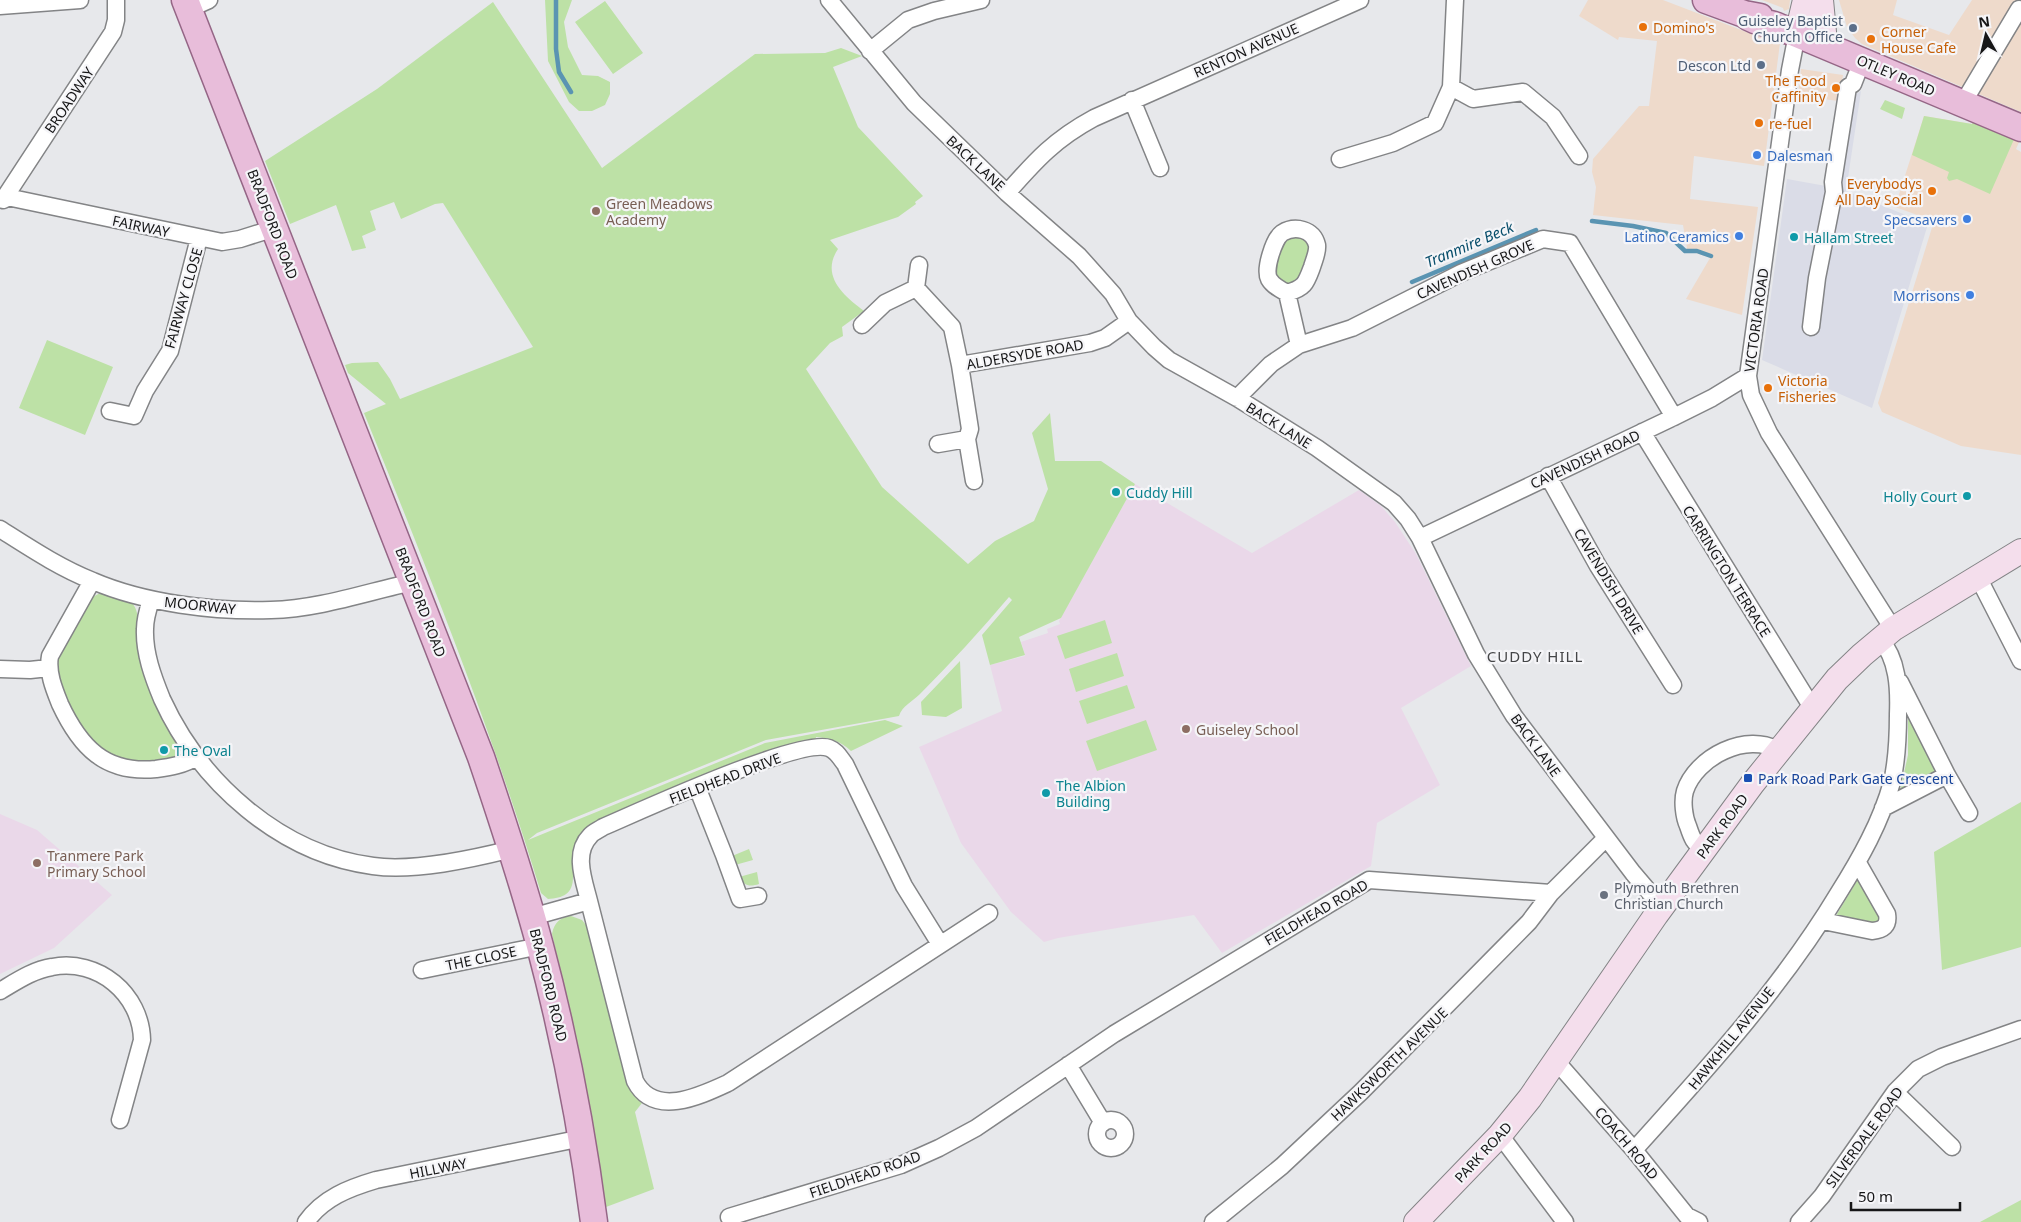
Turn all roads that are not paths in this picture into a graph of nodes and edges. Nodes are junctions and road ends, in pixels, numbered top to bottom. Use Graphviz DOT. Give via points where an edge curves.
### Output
graph roads {
  1 [pos="80,0"];
  2 [pos="116,0"];
  3 [pos="828,0"];
  4 [pos="981,0"];
  5 [pos="1360,0"];
  6 [pos="1455,0"];
  7 [pos="1706,0"];
  8 [pos="1805,0"];
  9 [pos="1821,0"];
  10 [pos="194,3"];
  11 [pos="933,5"];
  12 [pos="0,6"];
  13 [pos="2020,9"];
  14 [pos="1797,34"];
  15 [pos="1822,44"];
  16 [pos="870,51"];
  17 [pos="1858,72"];
  18 [pos="1451,87"];
  19 [pos="1132,100"];
  20 [pos="1963,104"];
  21 [pos="2021,128"];
  22 [pos="1579,156"];
  23 [pos="1340,160"];
  24 [pos="1160,168"];
  25 [pos="1843,178"];
  26 [pos="1007,193"];
  27 [pos="3,198"];
  28 [pos="275,228"];
  29 [pos="200,238"];
  30 [pos="919,265"];
  31 [pos="916,288"];
  32 [pos="1288,294"];
  33 [pos="1129,321"];
  34 [pos="862,326"];
  35 [pos="1811,327"];
  36 [pos="1299,345"];
  37 [pos="960,365"];
  38 [pos="1748,376"];
  39 [pos="1238,398"];
  40 [pos="110,411"];
  41 [pos="1674,417"];
  42 [pos="1642,432"];
  43 [pos="967,439"];
  44 [pos="938,444"];
  45 [pos="1548,476"];
  46 [pos="974,481"];
  47 [pos="0,529"];
  48 [pos="1420,538"];
  49 [pos="2021,551"];
  50 [pos="1978,577"];
  51 [pos="92,581"];
  52 [pos="413,582"];
  53 [pos="150,600"];
  54 [pos="1887,634"];
  55 [pos="2021,661"];
  56 [pos="49,668"];
  57 [pos="0,669"];
  58 [pos="1895,673"];
  59 [pos="1673,685"];
  60 [pos="1812,709"];
  61 [pos="1779,751"];
  62 [pos="196,757"];
  63 [pos="1946,775"];
  64 [pos="696,787"];
  65 [pos="1883,808"];
  66 [pos="1969,813"];
  67 [pos="1606,838"];
  68 [pos="512,849"];
  69 [pos="1704,850"];
  70 [pos="1858,863"];
  71 [pos="1551,893"];
  72 [pos="758,896"];
  73 [pos="589,901"];
  74 [pos="1664,904"];
  75 [pos="989,913"];
  76 [pos="532,917"];
  77 [pos="1822,921"];
  78 [pos="940,944"];
  79 [pos="540,946"];
  80 [pos="422,970"];
  81 [pos="0,991"];
  82 [pos="2021,1029"];
  83 [pos="1556,1061"];
  84 [pos="1068,1065"];
  85 [pos="1895,1092"];
  86 [pos="120,1120"];
  87 [pos="1103,1123"];
  88 [pos="1500,1135"];
  89 [pos="582,1138"];
  90 [pos="1952,1147"];
  91 [pos="1634,1150"];
  92 [pos="729,1217"];
  93 [pos="306,1222"];
  94 [pos="594,1222"];
  95 [pos="1213,1222"];
  96 [pos="1416,1222"];
  97 [pos="1565,1222"];
  98 [pos="1699,1222"];
  99 [pos="1799,1222"];
  1 -- 12 [label="street"];
  2 -- 27 [label="street, BROADWAY" via="113,32"];
  3 -- 16 [label="street, BACK LANE"];
  4 -- 11 [label="street"];
  5 -- 19 [label="street, RENTON AVENUE"];
  6 -- 18 [label="street"];
  7 -- 14 [label="main road, OTLEY ROAD"];
  8 -- 14 [label="main road"];
  9 -- 15 [label="main road"];
  10 -- 28 [label="main road, BRADFORD ROAD"];
  11 -- 16 [label="street" via="908,20"];
  13 -- 20 [label="street"];
  14 -- 15 [label="main road, OTLEY ROAD"];
  14 -- 38 [label="street, VICTORIA ROAD"];
  15 -- 17 [label="main road, OTLEY ROAD"];
  16 -- 26 [label="street, BACK LANE" via="922,111"];
  17 -- 20 [label="main road, OTLEY ROAD"];
  17 -- 25 [label="street"];
  17 -- 35 [label="street" via="1848,87"];
  18 -- 22 [label="street" via="1473,99 1522,92 1553,117"];
  18 -- 23 [label="street" via="1435,123 1393,143"];
  19 -- 24 [label="street"];
  19 -- 26 [label="street, RENTON AVENUE" via="1059,140"];
  20 -- 21 [label="main road, OTLEY ROAD"];
  26 -- 33 [label="street, BACK LANE" via="1079,256 1113,294"];
  27 -- 29 [label="street, FAIRWAY"];
  28 -- 29 [label="street, FAIRWAY" via="222,242"];
  28 -- 52 [label="main road, BRADFORD ROAD"];
  29 -- 40 [label="street, FAIRWAY CLOSE" via="170,351 134,416"];
  30 -- 31 [label="street"];
  31 -- 34 [label="street" via="885,303"];
  31 -- 37 [label="street" via="952,326"];
  32 -- 36 [label="street"];
  33 -- 37 [label="street, ALDERSYDE ROAD" via="1106,338 1090,343"];
  33 -- 39 [label="street, BACK LANE" via="1169,360"];
  36 -- 39 [label="street, CAVENDISH GROVE" via="1271,364"];
  36 -- 41 [label="street, CAVENDISH GROVE" via="1352,328 1461,273 1543,239 1570,243"];
  37 -- 43 [label="street, ALDERSYDE ROAD" via="970,429"];
  38 -- 41 [label="street, CAVENDISH ROAD"];
  38 -- 54 [label="street, VICTORIA ROAD" via="1751,395 1769,433"];
  39 -- 48 [label="street, BACK LANE" via="1382,494 1408,519"];
  41 -- 42 [label="street, CAVENDISH ROAD"];
  42 -- 45 [label="street, CAVENDISH ROAD"];
  42 -- 60 [label="street, CARRINGTON TERRACE"];
  43 -- 44 [label="street"];
  43 -- 46 [label="street, ALDERSYDE ROAD"];
  45 -- 48 [label="street, CAVENDISH ROAD"];
  45 -- 59 [label="street, CAVENDISH DRIVE" via="1598,566"];
  47 -- 51 [label="street, MOORWAY" via="44,557"];
  48 -- 67 [label="street, BACK LANE" via="1476,654 1514,716"];
  49 -- 50 [label="main road, PARK ROAD"];
  50 -- 54 [label="main road, PARK ROAD"];
  50 -- 55 [label="street"];
  51 -- 53 [label="street, MOORWAY"];
  51 -- 56 [label="street" via="53,649"];
  52 -- 53 [label="street, MOORWAY" via="314,605 272,610 215,608"];
  52 -- 68 [label="main road, BRADFORD ROAD" via="481,757"];
  53 -- 62 [label="street" via="145,627 148,657 156,685"];
  54 -- 58 [label="street, HAWKHILL AVENUE"];
  54 -- 60 [label="main road, PARK ROAD" via="1837,679"];
  56 -- 57 [label="street"];
  56 -- 62 [label="street" via="66,717 80,739 99,758 113,765 145,770 178,765"];
  58 -- 63 [label="street, HAWKHILL AVENUE"];
  58 -- 65 [label="street, HAWKHILL AVENUE" via="1897,752"];
  60 -- 61 [label="main road, PARK ROAD"];
  61 -- 69 [label="main road, PARK ROAD"];
  61 -- 69 [label="street" via="1757,744 1731,747 1710,758 1696,772 1684,792 1685,818 1694,843"];
  62 -- 68 [label="street" via="216,781 257,817 323,854 375,867 408,867"];
  63 -- 65 [label="street"];
  63 -- 66 [label="street, HAWKHILL AVENUE"];
  64 -- 72 [label="street" via="740,900"];
  64 -- 73 [label="street, FIELDHEAD DRIVE" via="589,836 582,850 581,868"];
  64 -- 78 [label="street, FIELDHEAD DRIVE" via="765,760 814,748 828,748 838,754 904,886"];
  65 -- 70 [label="street, HAWKHILL AVENUE"];
  67 -- 71 [label="street"];
  67 -- 74 [label="street, BACK LANE" via="1650,893"];
  68 -- 76 [label="main road, BRADFORD ROAD"];
  69 -- 74 [label="main road, PARK ROAD"];
  70 -- 77 [label="street, HAWKHILL AVENUE"];
  70 -- 77 [label="street" via="1888,914 1886,927 1872,931"];
  71 -- 84 [label="street, FIELDHEAD ROAD" via="1369,880 1122,1028"];
  71 -- 95 [label="street, HAWKSWORTH AVENUE" via="1516,936 1361,1092 1282,1166"];
  73 -- 76 [label="street"];
  73 -- 78 [label="street, FIELDHEAD DRIVE" via="635,1082 653,1100 682,1100 728,1083"];
  74 -- 83 [label="main road, PARK ROAD"];
  75 -- 78 [label="street, FIELDHEAD DRIVE"];
  76 -- 79 [label="main road, BRADFORD ROAD"];
  77 -- 91 [label="street, HAWKHILL AVENUE" via="1713,1062"];
  79 -- 80 [label="street, THE CLOSE"];
  79 -- 89 [label="main road, BRADFORD ROAD"];
  81 -- 86 [label="street" via="32,972 69,965 94,970 112,980 132,1002 142,1028 142,1040"];
  82 -- 85 [label="street, SILVERDALE ROAD" via="1918,1069"];
  83 -- 88 [label="main road, PARK ROAD"];
  83 -- 91 [label="street, COACH ROAD"];
  84 -- 87 [label="street"];
  84 -- 92 [label="street, FIELDHEAD ROAD" via="976,1128 901,1165"];
  85 -- 90 [label="street"];
  85 -- 99 [label="street, SILVERDALE ROAD" via="1822,1196"];
  88 -- 96 [label="main road, PARK ROAD"];
  88 -- 97 [label="street"];
  89 -- 93 [label="street, HILLWAY" via="351,1187 331,1197"];
  89 -- 94 [label="main road, BRADFORD ROAD"];
  91 -- 98 [label="street, COACH ROAD" via="1687,1216"];
}
